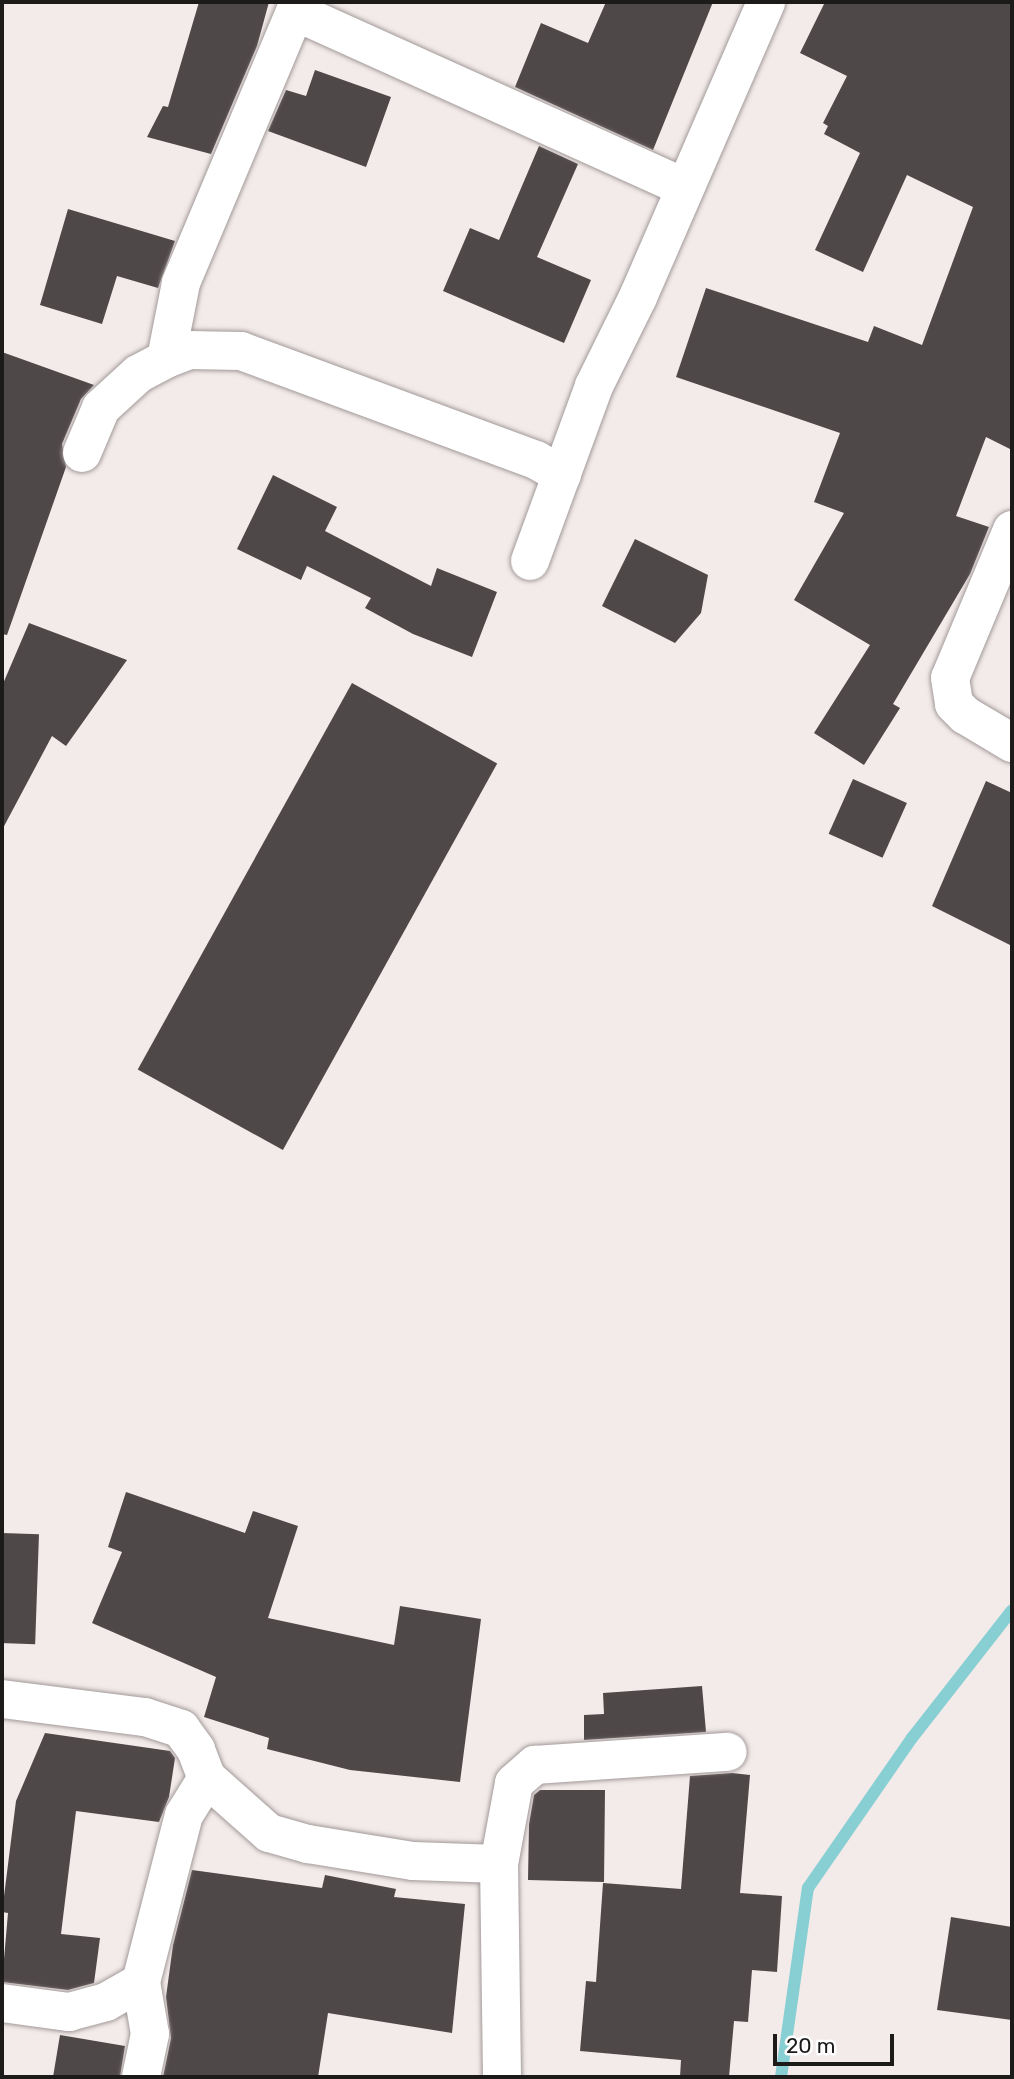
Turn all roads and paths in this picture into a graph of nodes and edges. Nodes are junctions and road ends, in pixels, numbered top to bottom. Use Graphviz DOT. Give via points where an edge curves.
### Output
graph roads {
  1 [pos="766,2"];
  2 [pos="298,7"];
  3 [pos="685,188"];
  4 [pos="166,359"];
  5 [pos="82,453"];
  6 [pos="562,475"];
  7 [pos="1012,530"];
  8 [pos="530,561"];
  9 [pos="1012,743"];
  10 [pos="2,1699"];
  11 [pos="728,1752"];
  12 [pos="208,1778"];
  13 [pos="499,1864"];
  14 [pos="141,1982"];
  15 [pos="2,2003"];
  16 [pos="141,2077"];
  17 [pos="502,2077"];
  1 -- 3 [label="street"];
  2 -- 3 [label="street"];
  2 -- 4 [label="street" via="181,283"];
  3 -- 6 [label="street" via="594,386"];
  4 -- 5 [label="street" via="138,374 101,408"];
  4 -- 6 [label="street" via="189,350 241,351 536,460"];
  6 -- 8 [label="street"];
  7 -- 9 [label="street" via="950,678 954,704"];
  10 -- 12 [label="street" via="145,1717 181,1729"];
  11 -- 13 [label="street" via="535,1765 514,1783"];
  12 -- 13 [label="street" via="269,1833 413,1861"];
  12 -- 14 [label="street" via="184,1815"];
  13 -- 17 [label="street"];
  14 -- 15 [label="street" via="106,2002 69,2012"];
  14 -- 16 [label="street" via="150,2034"];
}
